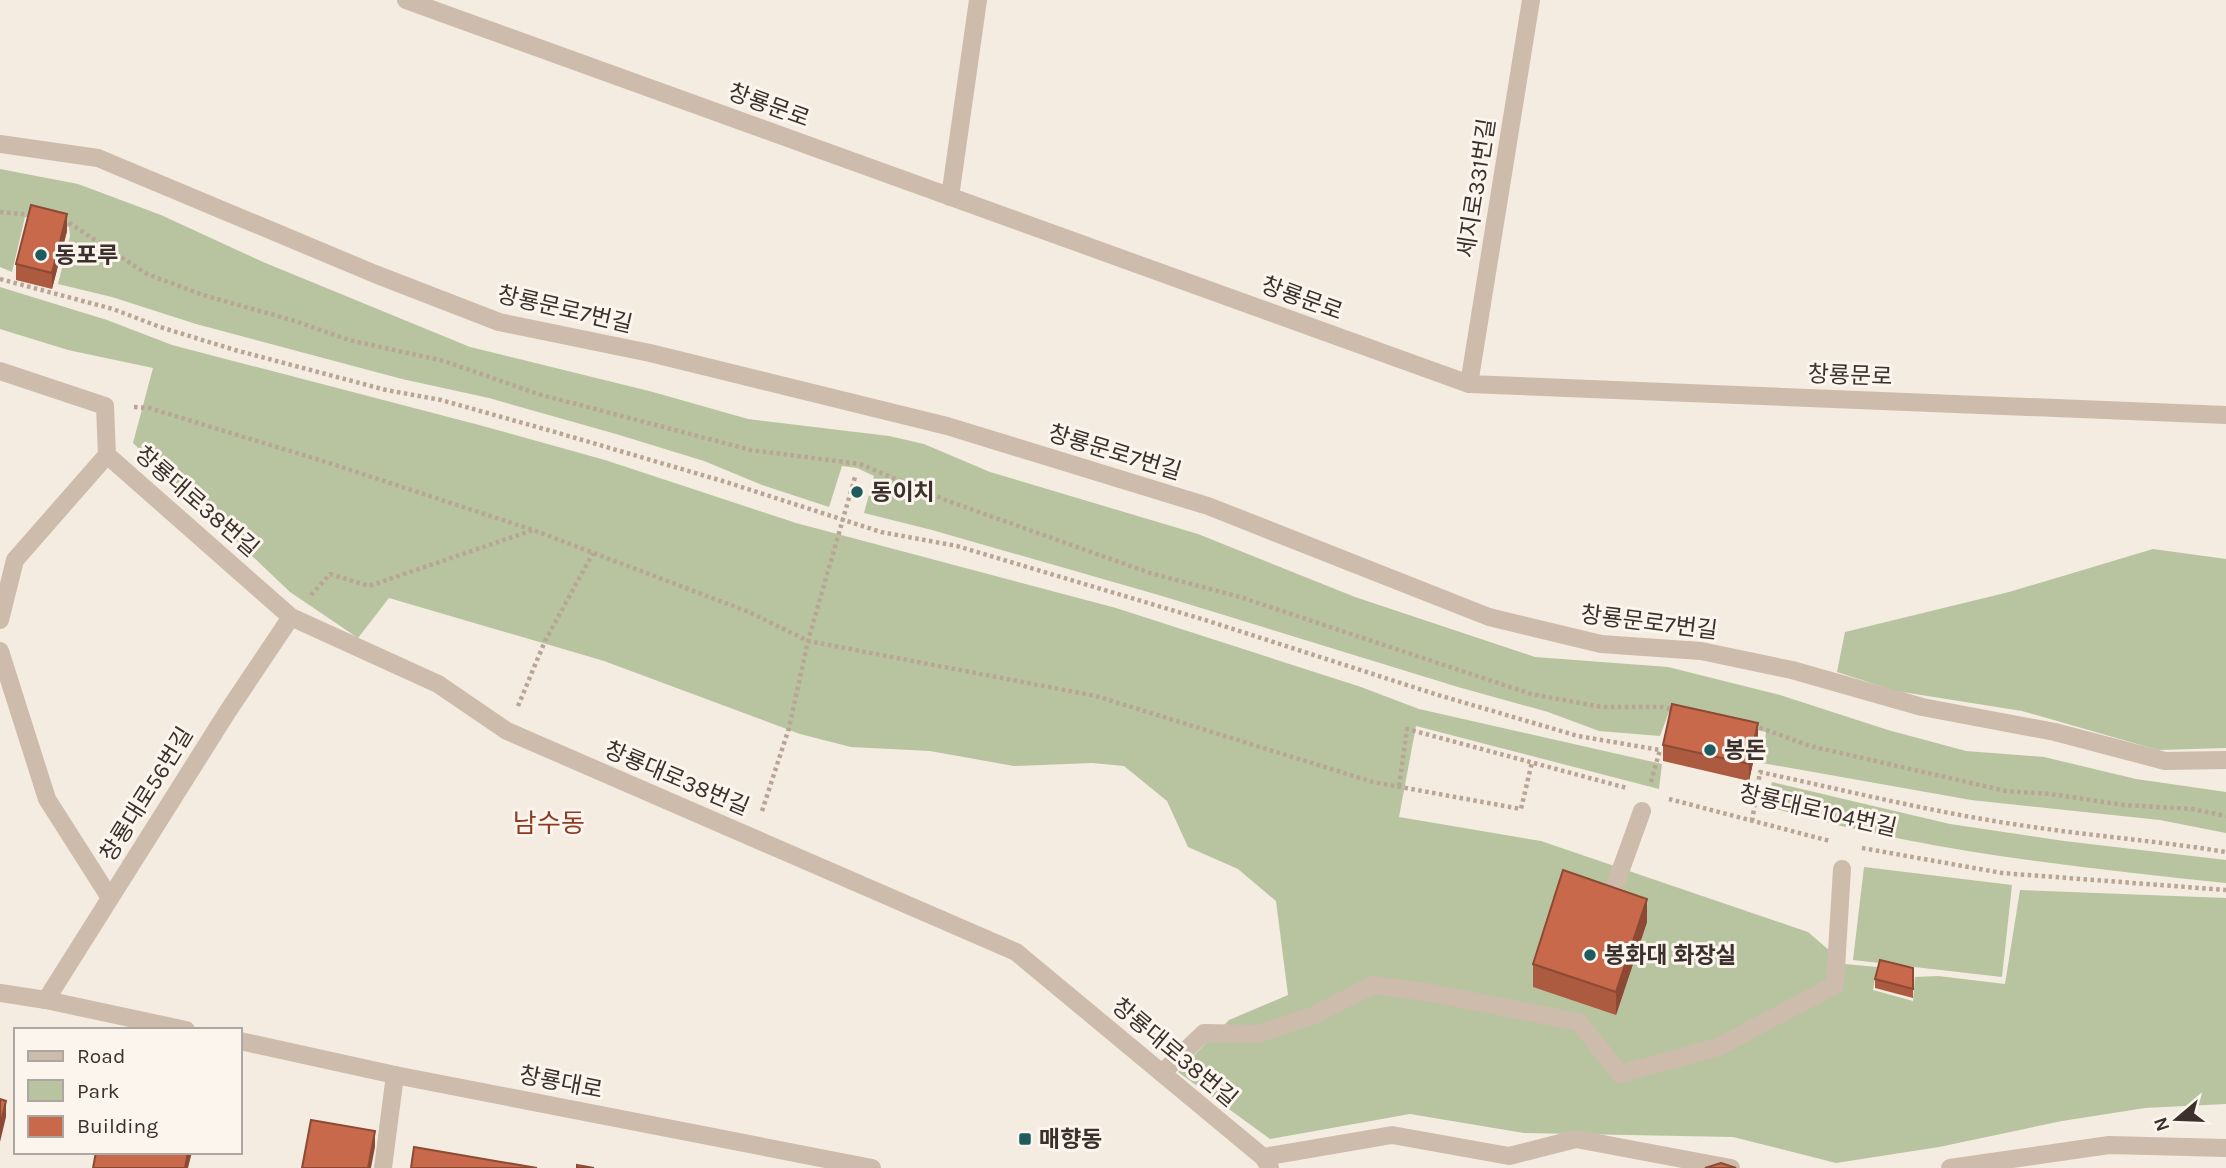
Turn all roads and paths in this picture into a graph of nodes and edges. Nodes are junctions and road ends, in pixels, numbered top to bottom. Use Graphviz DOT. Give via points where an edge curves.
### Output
graph roads {
  1 [pos="406,0"];
  2 [pos="978,0"];
  3 [pos="1531,0"];
  4 [pos="0,144"];
  5 [pos="950,197"];
  6 [pos="0,212"];
  7 [pos="47,216"];
  8 [pos="58,216"];
  9 [pos="0,279"];
  10 [pos="0,371"];
  11 [pos="1469,384"];
  12 [pos="105,406"];
  13 [pos="2226,415"];
  14 [pos="107,455"];
  15 [pos="855,477"];
  16 [pos="842,520"];
  17 [pos="533,530"];
  18 [pos="593,553"];
  19 [pos="330,574"];
  20 [pos="292,617"];
  21 [pos="0,620"];
  22 [pos="808,641"];
  23 [pos="0,651"];
  24 [pos="1687,712"];
  25 [pos="1750,724"];
  26 [pos="507,731"];
  27 [pos="2226,760"];
  28 [pos="1532,762"];
  29 [pos="1399,787"];
  30 [pos="1635,790"];
  31 [pos="1648,793"];
  32 [pos="1661,797"];
  33 [pos="1642,811"];
  34 [pos="2226,816"];
  35 [pos="1752,821"];
  36 [pos="753,838"];
  37 [pos="1838,843"];
  38 [pos="1850,846"];
  39 [pos="2226,852"];
  40 [pos="1842,869"];
  41 [pos="2226,890"];
  42 [pos="110,898"];
  43 [pos="1607,908"];
  44 [pos="0,993"];
  45 [pos="46,1000"];
  46 [pos="177,1028"];
  47 [pos="242,1041"];
  48 [pos="1162,1073"];
  49 [pos="396,1074"];
  50 [pos="2226,1148"];
  51 [pos="1267,1163"];
  52 [pos="383,1168"];
  53 [pos="872,1168"];
  54 [pos="1731,1168"];
  55 [pos="1950,1168"];
  1 -- 5 [label="street, 창룡문로"];
  2 -- 5 [label="street"];
  3 -- 11 [label="street, 세지로331번길"];
  4 -- 27 [label="street, 창룡문로7번길" via="98,158 499,322 650,353 947,426 1208,506 1489,617 1601,644 1701,651 1792,670 1922,707 2055,732 2165,761"];
  5 -- 11 [label="street, 창룡문로"];
  6 -- 7 [label="path"];
  8 -- 24 [label="path" via="148,274 349,340 444,361 538,394 751,450 860,464 948,501 1150,573 1240,597 1531,694 1602,707 1662,707"];
  9 -- 16 [label="path" via="113,309 235,350 555,432"];
  10 -- 12 [label="street"];
  11 -- 13 [label="street, 창룡문로"];
  12 -- 14 [label="street, 창룡대로38번길"];
  12 -- 17 [label="path" via="149,408"];
  14 -- 20 [label="street, 창룡대로38번길"];
  14 -- 21 [label="street" via="15,560"];
  15 -- 16 [label="path"];
  16 -- 22 [label="path"];
  16 -- 31 [label="path" via="957,545 1578,736 1660,750"];
  17 -- 18 [label="path"];
  17 -- 19 [label="path" via="369,586"];
  18 -- 22 [label="path" via="749,612"];
  18 -- 26 [label="path" via="545,641"];
  20 -- 26 [label="street, 창룡대로38번길" via="438,684"];
  20 -- 42 [label="street, 창룡대로56번길"];
  22 -- 29 [label="path" via="1096,696"];
  22 -- 36 [label="path" via="789,727"];
  23 -- 42 [label="street" via="47,799"];
  25 -- 34 [label="path" via="1811,746 2006,791"];
  26 -- 36 [label="street, 창룡대로38번길"];
  28 -- 29 [label="path" via="1521,809"];
  28 -- 29 [label="path" via="1407,729"];
  28 -- 30 [label="path"];
  32 -- 35 [label="path, 창룡대로104번길"];
  33 -- 43 [label="street"];
  35 -- 37 [label="path, 창룡대로104번길"];
  35 -- 39 [label="path" via="1760,772 1996,821"];
  36 -- 48 [label="street, 창룡대로38번길" via="1016,952"];
  38 -- 41 [label="path, 창룡대로104번길" via="2002,873"];
  40 -- 48 [label="street" via="1835,985 1718,1047 1620,1074 1579,1022 1373,985 1314,1014 1258,1034 1204,1033"];
  42 -- 45 [label="street, 창룡대로56번길"];
  44 -- 45 [label="street"];
  45 -- 46 [label="street"];
  47 -- 49 [label="street, 창룡대로"];
  48 -- 51 [label="street, 창룡대로38번길"];
  49 -- 52 [label="street"];
  49 -- 53 [label="street, 창룡대로"];
  50 -- 55 [label="street" via="2109,1144"];
  51 -- 54 [label="street" via="1392,1135 1509,1156 1576,1139"];
}
